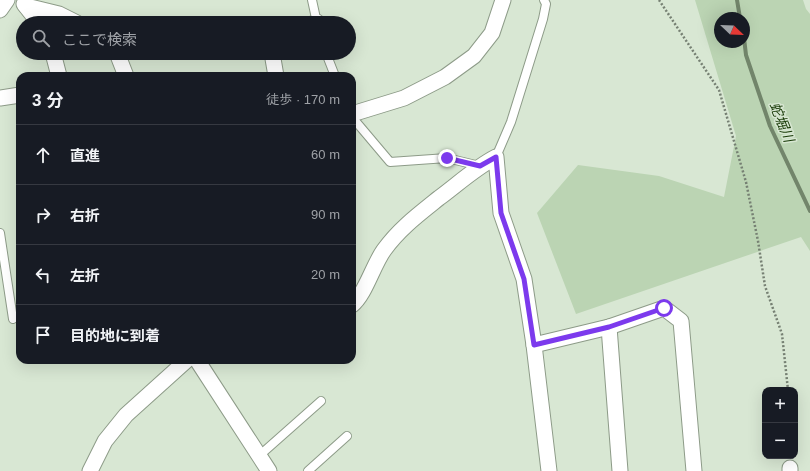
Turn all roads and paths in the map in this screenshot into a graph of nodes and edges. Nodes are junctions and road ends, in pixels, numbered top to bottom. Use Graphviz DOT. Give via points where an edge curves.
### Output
graph roads {
  1 [pos="7,0"];
  2 [pos="312,0"];
  3 [pos="503,0"];
  4 [pos="544,0"];
  5 [pos="659,0"];
  6 [pos="23,3"];
  7 [pos="0,10"];
  8 [pos="33,16"];
  9 [pos="63,16"];
  10 [pos="315,16"];
  11 [pos="55,60"];
  12 [pos="120,60"];
  13 [pos="273,60"];
  14 [pos="329,60"];
  15 [pos="58,72"];
  16 [pos="124,72"];
  17 [pos="275,72"];
  18 [pos="333,72"];
  19 [pos="16,96"];
  20 [pos="0,98"];
  21 [pos="356,115"];
  22 [pos="356,121"];
  23 [pos="496,157"];
  24 [pos="480,166"];
  25 [pos="0,233"];
  26 [pos="356,302"];
  27 [pos="16,317"];
  28 [pos="609,327"];
  29 [pos="534,345"];
  30 [pos="183,364"];
  31 [pos="200,364"];
  32 [pos="788,387"];
  33 [pos="321,401"];
  34 [pos="347,436"];
  35 [pos="260,455"];
  36 [pos="90,471"];
  37 [pos="269,471"];
  38 [pos="308,471"];
  39 [pos="549,471"];
  40 [pos="620,471"];
  41 [pos="694,471"];
  1 -- 7 [label="street"];
  2 -- 10 [label="lane"];
  3 -- 21 [label="street" via="492,33 474,56 445,77 404,98"];
  4 -- 23 [label="lane" via="546,4 543,19 511,122"];
  5 -- 32 [label="path" via="719,90 746,182 765,286 782,334"];
  6 -- 8 [label="street"];
  6 -- 9 [label="street"];
  11 -- 15 [label="street"];
  12 -- 16 [label="street"];
  13 -- 17 [label="street"];
  14 -- 18 [label="lane"];
  19 -- 20 [label="street"];
  22 -- 24 [label="lane" via="390,162 447,158"];
  23 -- 24 [label="street"];
  23 -- 29 [label="street" via="501,213 524,279"];
  24 -- 26 [label="street" via="401,229 383,251"];
  25 -- 27 [label="lane" via="13,319"];
  28 -- 29 [label="street"];
  28 -- 40 [label="street"];
  28 -- 41 [label="street" via="664,308 681,321"];
  29 -- 39 [label="street"];
  30 -- 36 [label="street" via="126,415 105,441"];
  31 -- 35 [label="street"];
  33 -- 35 [label="lane"];
  34 -- 38 [label="lane"];
  35 -- 37 [label="street"];
}
